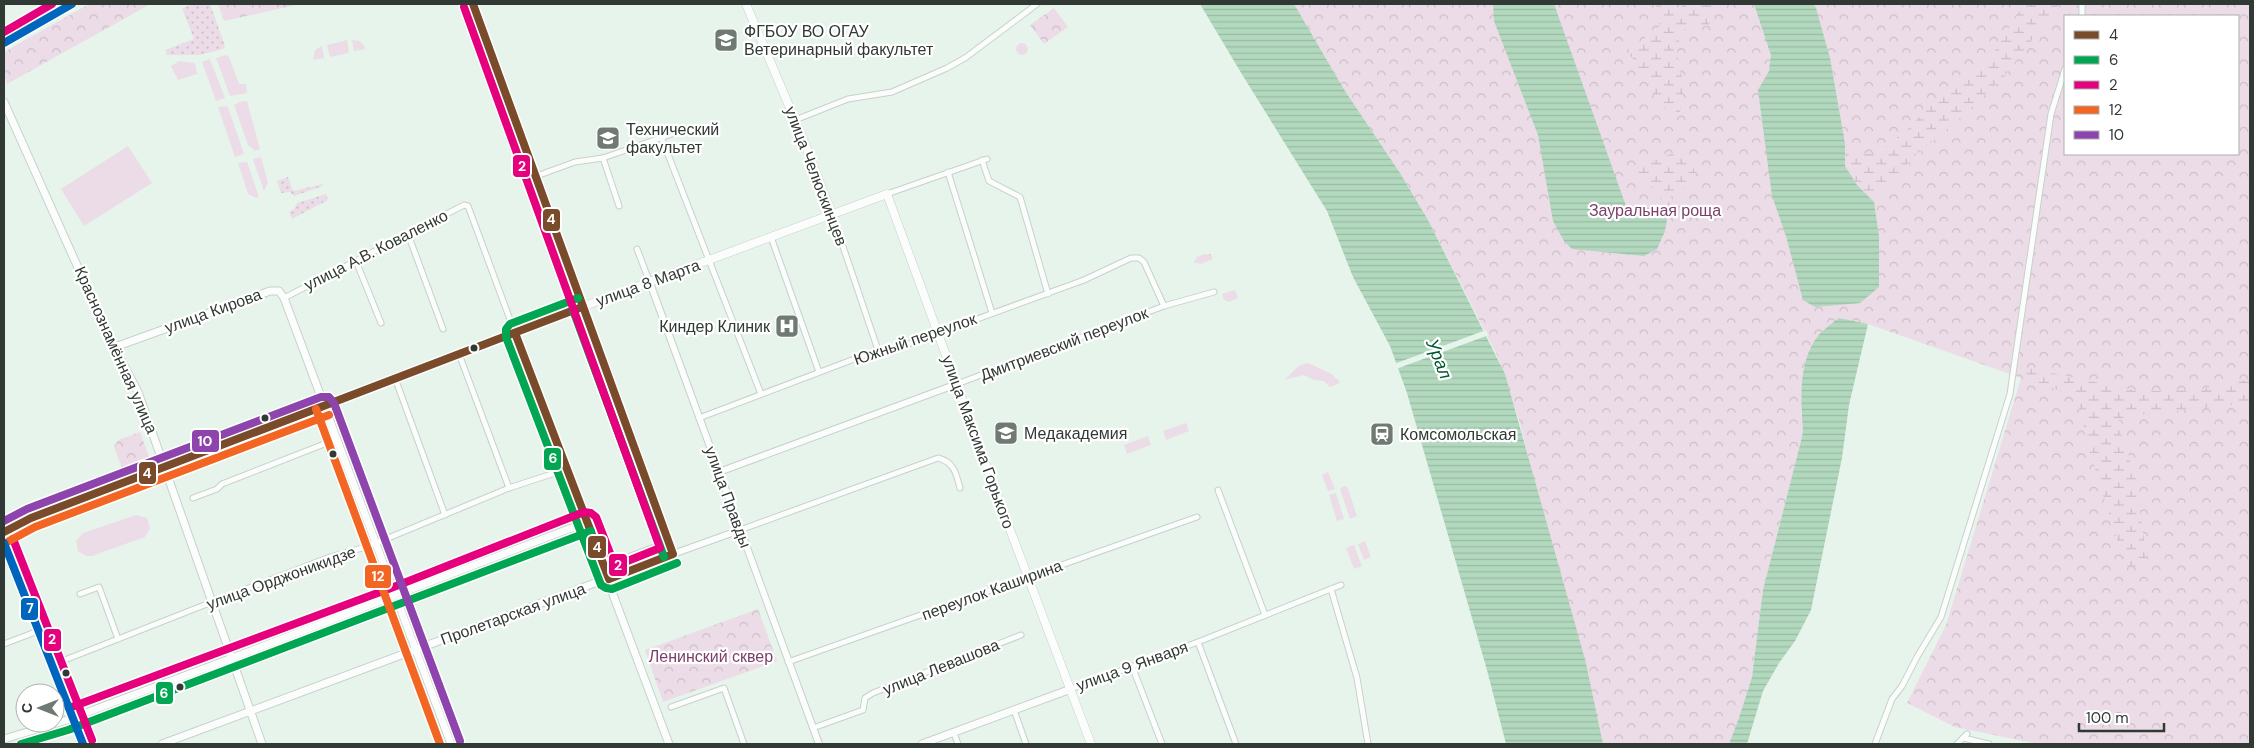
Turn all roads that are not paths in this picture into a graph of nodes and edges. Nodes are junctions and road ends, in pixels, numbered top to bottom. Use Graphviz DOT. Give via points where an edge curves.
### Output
graph roads {
  1 [pos="72,4"];
  2 [pos="473,4"];
  3 [pos="746,4"];
  4 [pos="1038,4"];
  5 [pos="4,43"];
  6 [pos="2064,72"];
  7 [pos="4,102"];
  8 [pos="795,120"];
  9 [pos="686,129"];
  10 [pos="662,139"];
  11 [pos="603,158"];
  12 [pos="948,172"];
  13 [pos="534,176"];
  14 [pos="887,194"];
  15 [pos="619,206"];
  16 [pos="832,214"];
  17 [pos="408,234"];
  18 [pos="771,237"];
  19 [pos="637,249"];
  20 [pos="710,260"];
  21 [pos="356,261"];
  22 [pos="650,283"];
  23 [pos="1214,292"];
  24 [pos="1048,294"];
  25 [pos="284,298"];
  26 [pos="1164,306"];
  27 [pos="582,307"];
  28 [pos="992,313"];
  29 [pos="381,323"];
  30 [pos="443,329"];
  31 [pos="939,332"];
  32 [pos="515,333"];
  33 [pos="115,347"];
  34 [pos="878,350"];
  35 [pos="459,354"];
  36 [pos="819,372"];
  37 [pos="395,378"];
  38 [pos="958,384"];
  39 [pos="761,394"];
  40 [pos="325,406"];
  41 [pos="699,418"];
  42 [pos="337,439"];
  43 [pos="166,467"];
  44 [pos="567,469"];
  45 [pos="718,472"];
  46 [pos="509,488"];
  47 [pos="960,488"];
  48 [pos="1218,490"];
  49 [pos="193,498"];
  50 [pos="445,515"];
  51 [pos="1196,517"];
  52 [pos="587,522"];
  53 [pos="740,530"];
  54 [pos="4,532"];
  55 [pos="4,543"];
  56 [pos="376,543"];
  57 [pos="668,543"];
  58 [pos="673,554"];
  59 [pos="604,567"];
  60 [pos="1028,577"];
  61 [pos="609,579"];
  62 [pos="1341,585"];
  63 [pos="1331,589"];
  64 [pos="80,594"];
  65 [pos="395,597"];
  66 [pos="212,602"];
  67 [pos="1265,615"];
  68 [pos="38,631"];
  69 [pos="1020,635"];
  70 [pos="118,639"];
  71 [pos="1198,642"];
  72 [pos="4,644"];
  73 [pos="415,650"];
  74 [pos="232,658"];
  75 [pos="788,662"];
  76 [pos="52,665"];
  77 [pos="1132,666"];
  78 [pos="1071,689"];
  79 [pos="671,707"];
  80 [pos="1014,710"];
  81 [pos="251,711"];
  82 [pos="72,717"];
  83 [pos="813,728"];
  84 [pos="954,732"];
  85 [pos="4,739"];
  86 [pos="83,744"];
  87 [pos="162,744"];
  88 [pos="262,744"];
  89 [pos="451,744"];
  90 [pos="669,744"];
  91 [pos="744,744"];
  92 [pos="819,744"];
  93 [pos="922,744"];
  94 [pos="958,744"];
  95 [pos="1026,744"];
  96 [pos="1091,744"];
  97 [pos="1162,744"];
  98 [pos="1236,744"];
  99 [pos="1368,744"];
  100 [pos="1875,744"];
  101 [pos="1957,744"];
  102 [pos="1989,744"];
  1 -- 5 [label="main road"];
  2 -- 13 [label="main road"];
  3 -- 8 [label="main road, улица Челюскинцев"];
  4 -- 8 [label="street" via="947,68 892,92 848,99"];
  6 -- 100 [label="street" via="2051,114 2010,394 1941,617 1892,699"];
  7 -- 33 [label="main road, Краснознамённая улица"];
  8 -- 16 [label="main road, улица Челюскинцев"];
  9 -- 10 [label="street"];
  10 -- 11 [label="street"];
  10 -- 20 [label="street"];
  11 -- 13 [label="street" via="575,162"];
  11 -- 15 [label="street"];
  12 -- 14 [label="street, улица 8 Марта"];
  12 -- 24 [label="street, улица 8 Марта" via="984,160 989,181 1020,197"];
  12 -- 28 [label="street"];
  13 -- 27 [label="main road"];
  14 -- 16 [label="main road, улица 8 Марта"];
  14 -- 31 [label="main road, улица Максима Горького"];
  16 -- 18 [label="main road, улица 8 Марта"];
  16 -- 34 [label="street, улица Челюскинцев"];
  17 -- 21 [label="street, улица А.В. Коваленко"];
  17 -- 30 [label="street"];
  17 -- 32 [label="street, улица А.В. Коваленко" via="449,212 468,206"];
  18 -- 20 [label="main road, улица 8 Марта"];
  18 -- 36 [label="street"];
  19 -- 22 [label="street, улица Правды"];
  20 -- 22 [label="main road, улица 8 Марта"];
  20 -- 39 [label="street"];
  21 -- 25 [label="street, улица А.В. Коваленко"];
  21 -- 29 [label="street"];
  22 -- 27 [label="main road, улица 8 Марта"];
  22 -- 41 [label="street, улица Правды"];
  23 -- 26 [label="street, Дмитриевский переулок"];
  24 -- 26 [label="street, Южный переулок" via="1131,258 1140,258"];
  24 -- 28 [label="street, Южный переулок"];
  25 -- 33 [label="main road, улица Кирова" via="279,291 270,290"];
  25 -- 40 [label="main road, улица Кирова"];
  26 -- 38 [label="street, Дмитриевский переулок"];
  27 -- 32 [label="main road, улица 8 Марта"];
  27 -- 57 [label="main road"];
  28 -- 31 [label="street, Южный переулок"];
  31 -- 34 [label="street, Южный переулок" via="895,349"];
  31 -- 38 [label="main road, улица Максима Горького"];
  32 -- 35 [label="main road, улица 8 Марта"];
  32 -- 44 [label="main road"];
  33 -- 43 [label="main road, Краснознамённая улица" via="138,392"];
  34 -- 36 [label="street, Южный переулок"];
  35 -- 37 [label="main road, улица 8 Марта"];
  35 -- 46 [label="street"];
  36 -- 39 [label="street, Южный переулок"];
  37 -- 40 [label="main road, улица 8 Марта"];
  37 -- 50 [label="street"];
  38 -- 45 [label="street, Дмитриевский переулок"];
  38 -- 60 [label="main road, улица Максима Горького"];
  39 -- 41 [label="street, Южный переулок"];
  40 -- 42 [label="main road, улица Кирова"];
  40 -- 43 [label="main road, улица 8 Марта"];
  41 -- 45 [label="street, улица Правды"];
  42 -- 49 [label="street"];
  42 -- 56 [label="main road, улица Кирова"];
  43 -- 54 [label="main road, улица 8 Марта" via="31,518"];
  43 -- 66 [label="main road, Краснознамённая улица"];
  44 -- 46 [label="street, улица Орджоникидзе"];
  44 -- 52 [label="main road"];
  45 -- 53 [label="street, улица Правды"];
  46 -- 50 [label="street, улица Орджоникидзе"];
  47 -- 53 [label="street, Пролетарская улица" via="954,467 938,458"];
  48 -- 67 [label="street"];
  50 -- 56 [label="street, улица Орджоникидзе"];
  51 -- 60 [label="street, переулок Каширина"];
  52 -- 59 [label="main road"];
  52 -- 65 [label="main road"];
  53 -- 58 [label="street, Пролетарская улица"];
  53 -- 75 [label="street, улица Правды"];
  55 -- 68 [label="main road"];
  56 -- 65 [label="main road, улица Кирова"];
  56 -- 66 [label="street, улица Орджоникидзе"];
  57 -- 58 [label="main road"];
  57 -- 59 [label="main road"];
  58 -- 61 [label="main road, Пролетарская улица"];
  59 -- 61 [label="main road"];
  60 -- 75 [label="street, переулок Каширина"];
  60 -- 78 [label="main road, улица Максима Горького"];
  61 -- 73 [label="main road, Пролетарская улица"];
  61 -- 90 [label="main road"];
  62 -- 63 [label="street, улица 9 Января"];
  63 -- 67 [label="street, улица 9 Января"];
  63 -- 99 [label="street" via="1357,678"];
  64 -- 70 [label="street" via="99,587"];
  65 -- 73 [label="main road, улица Кирова"];
  65 -- 74 [label="main road"];
  66 -- 70 [label="street, улица Орджоникидзе"];
  66 -- 74 [label="main road, Краснознамённая улица"];
  67 -- 71 [label="street, улица 9 Января"];
  68 -- 72 [label="street"];
  68 -- 76 [label="main road"];
  69 -- 83 [label="street, улица Левашова" via="873,694 866,698 863,710"];
  70 -- 76 [label="street, улица Орджоникидзе"];
  71 -- 77 [label="street, улица 9 Января"];
  71 -- 98 [label="street"];
  73 -- 81 [label="main road, Пролетарская улица"];
  73 -- 89 [label="main road, улица Кирова"];
  74 -- 81 [label="main road, Краснознамённая улица"];
  74 -- 82 [label="main road"];
  75 -- 83 [label="street, улица Правды"];
  76 -- 82 [label="main road"];
  77 -- 78 [label="street, улица 9 Января"];
  77 -- 97 [label="street"];
  78 -- 80 [label="main road, улица 9 Января"];
  78 -- 96 [label="main road, улица Максима Горького"];
  79 -- 91 [label="street" via="724,688"];
  80 -- 84 [label="main road, улица 9 Января"];
  80 -- 95 [label="street"];
  81 -- 87 [label="main road, Пролетарская улица"];
  81 -- 88 [label="main road, Краснознамённая улица"];
  82 -- 85 [label="main road"];
  82 -- 86 [label="main road"];
  83 -- 92 [label="street, улица Правды"];
  84 -- 93 [label="main road, улица 9 Января"];
  84 -- 94 [label="street"];
  101 -- 102 [label="street" via="1965,736"];
}
